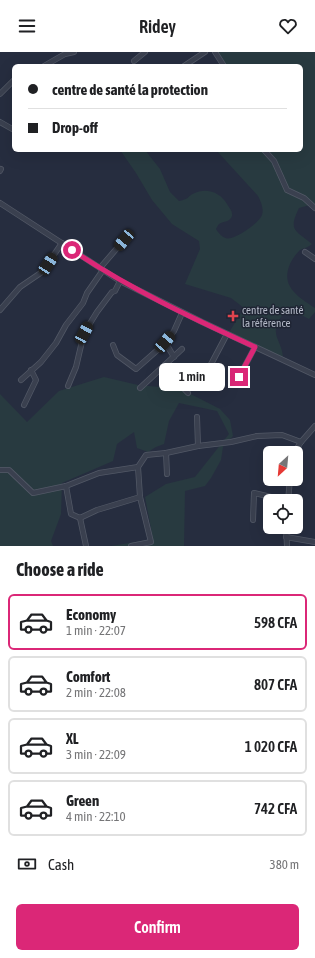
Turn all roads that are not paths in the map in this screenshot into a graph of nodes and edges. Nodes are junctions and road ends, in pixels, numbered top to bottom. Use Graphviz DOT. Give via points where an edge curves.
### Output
graph roads {
  1 [pos="74,52"];
  2 [pos="145,52"];
  3 [pos="205,52"];
  4 [pos="215,52"];
  5 [pos="134,61"];
  6 [pos="47,64"];
  7 [pos="187,64"];
  8 [pos="223,64"];
  9 [pos="12,83"];
  10 [pos="0,94"];
  11 [pos="0,122"];
  12 [pos="12,129"];
  13 [pos="266,152"];
  14 [pos="0,203"];
  15 [pos="315,208"];
  16 [pos="124,240"];
  17 [pos="62,243"];
  18 [pos="305,252"];
  19 [pos="315,259"];
  20 [pos="102,269"];
  21 [pos="120,281"];
  22 [pos="0,310"];
  23 [pos="182,312"];
  24 [pos="227,334"];
  25 [pos="165,342"];
  26 [pos="113,345"];
  27 [pos="255,347"];
  28 [pos="182,349"];
  29 [pos="174,357"];
  30 [pos="163,366"];
  31 [pos="209,368"];
  32 [pos="31,370"];
  33 [pos="315,375"];
  34 [pos="239,377"];
  35 [pos="21,380"];
  36 [pos="68,386"];
  37 [pos="140,388"];
  38 [pos="188,393"];
  39 [pos="24,405"];
  40 [pos="197,417"];
  41 [pos="315,426"];
  42 [pos="301,442"];
  43 [pos="198,446"];
  44 [pos="298,446"];
  45 [pos="166,453"];
  46 [pos="138,467"];
  47 [pos="0,470"];
  48 [pos="167,474"];
  49 [pos="66,486"];
  50 [pos="263,495"];
  51 [pos="140,497"];
  52 [pos="80,518"];
  53 [pos="253,520"];
  54 [pos="286,537"];
  55 [pos="315,542"];
  56 [pos="86,546"];
  57 [pos="131,546"];
  58 [pos="286,546"];
  1 -- 6 [label="street" via="64,54"];
  2 -- 5 [label="street"];
  3 -- 7 [label="street"];
  4 -- 8 [label="street"];
  9 -- 10 [label="street"];
  11 -- 12 [label="street"];
  13 -- 15 [label="street" via="274,161 287,190 304,198"];
  14 -- 17 [label="street"];
  16 -- 20 [label="street"];
  17 -- 20 [label="street"];
  17 -- 22 [label="street" via="42,272 20,287"];
  18 -- 19 [label="street"];
  20 -- 21 [label="street"];
  20 -- 32 [label="street" via="83,303 56,342"];
  21 -- 23 [label="street"];
  21 -- 36 [label="street" via="84,333 76,367"];
  23 -- 24 [label="street"];
  23 -- 25 [label="street" via="174,331"];
  24 -- 27 [label="street"];
  24 -- 31 [label="street"];
  25 -- 26 [label="street" via="136,369 118,355"];
  25 -- 29 [label="street"];
  27 -- 33 [label="street"];
  27 -- 34 [label="street"];
  28 -- 29 [label="street"];
  29 -- 30 [label="street"];
  30 -- 37 [label="street"];
  30 -- 38 [label="street"];
  32 -- 35 [label="street"];
  32 -- 39 [label="street" via="36,380"];
  40 -- 43 [label="street"];
  41 -- 42 [label="street"];
  42 -- 43 [label="street" via="282,435 257,436"];
  42 -- 44 [label="street"];
  43 -- 45 [label="street"];
  45 -- 46 [label="street" via="146,455"];
  45 -- 48 [label="street"];
  46 -- 49 [label="street" via="99,473"];
  46 -- 51 [label="street"];
  47 -- 49 [label="street" via="9,470 33,493"];
  49 -- 52 [label="street" via="71,514"];
  50 -- 53 [label="street" via="254,493"];
  51 -- 52 [label="street"];
  51 -- 57 [label="street" via="150,542"];
  52 -- 56 [label="street"];
  54 -- 55 [label="street"];
  54 -- 58 [label="street"];
}
